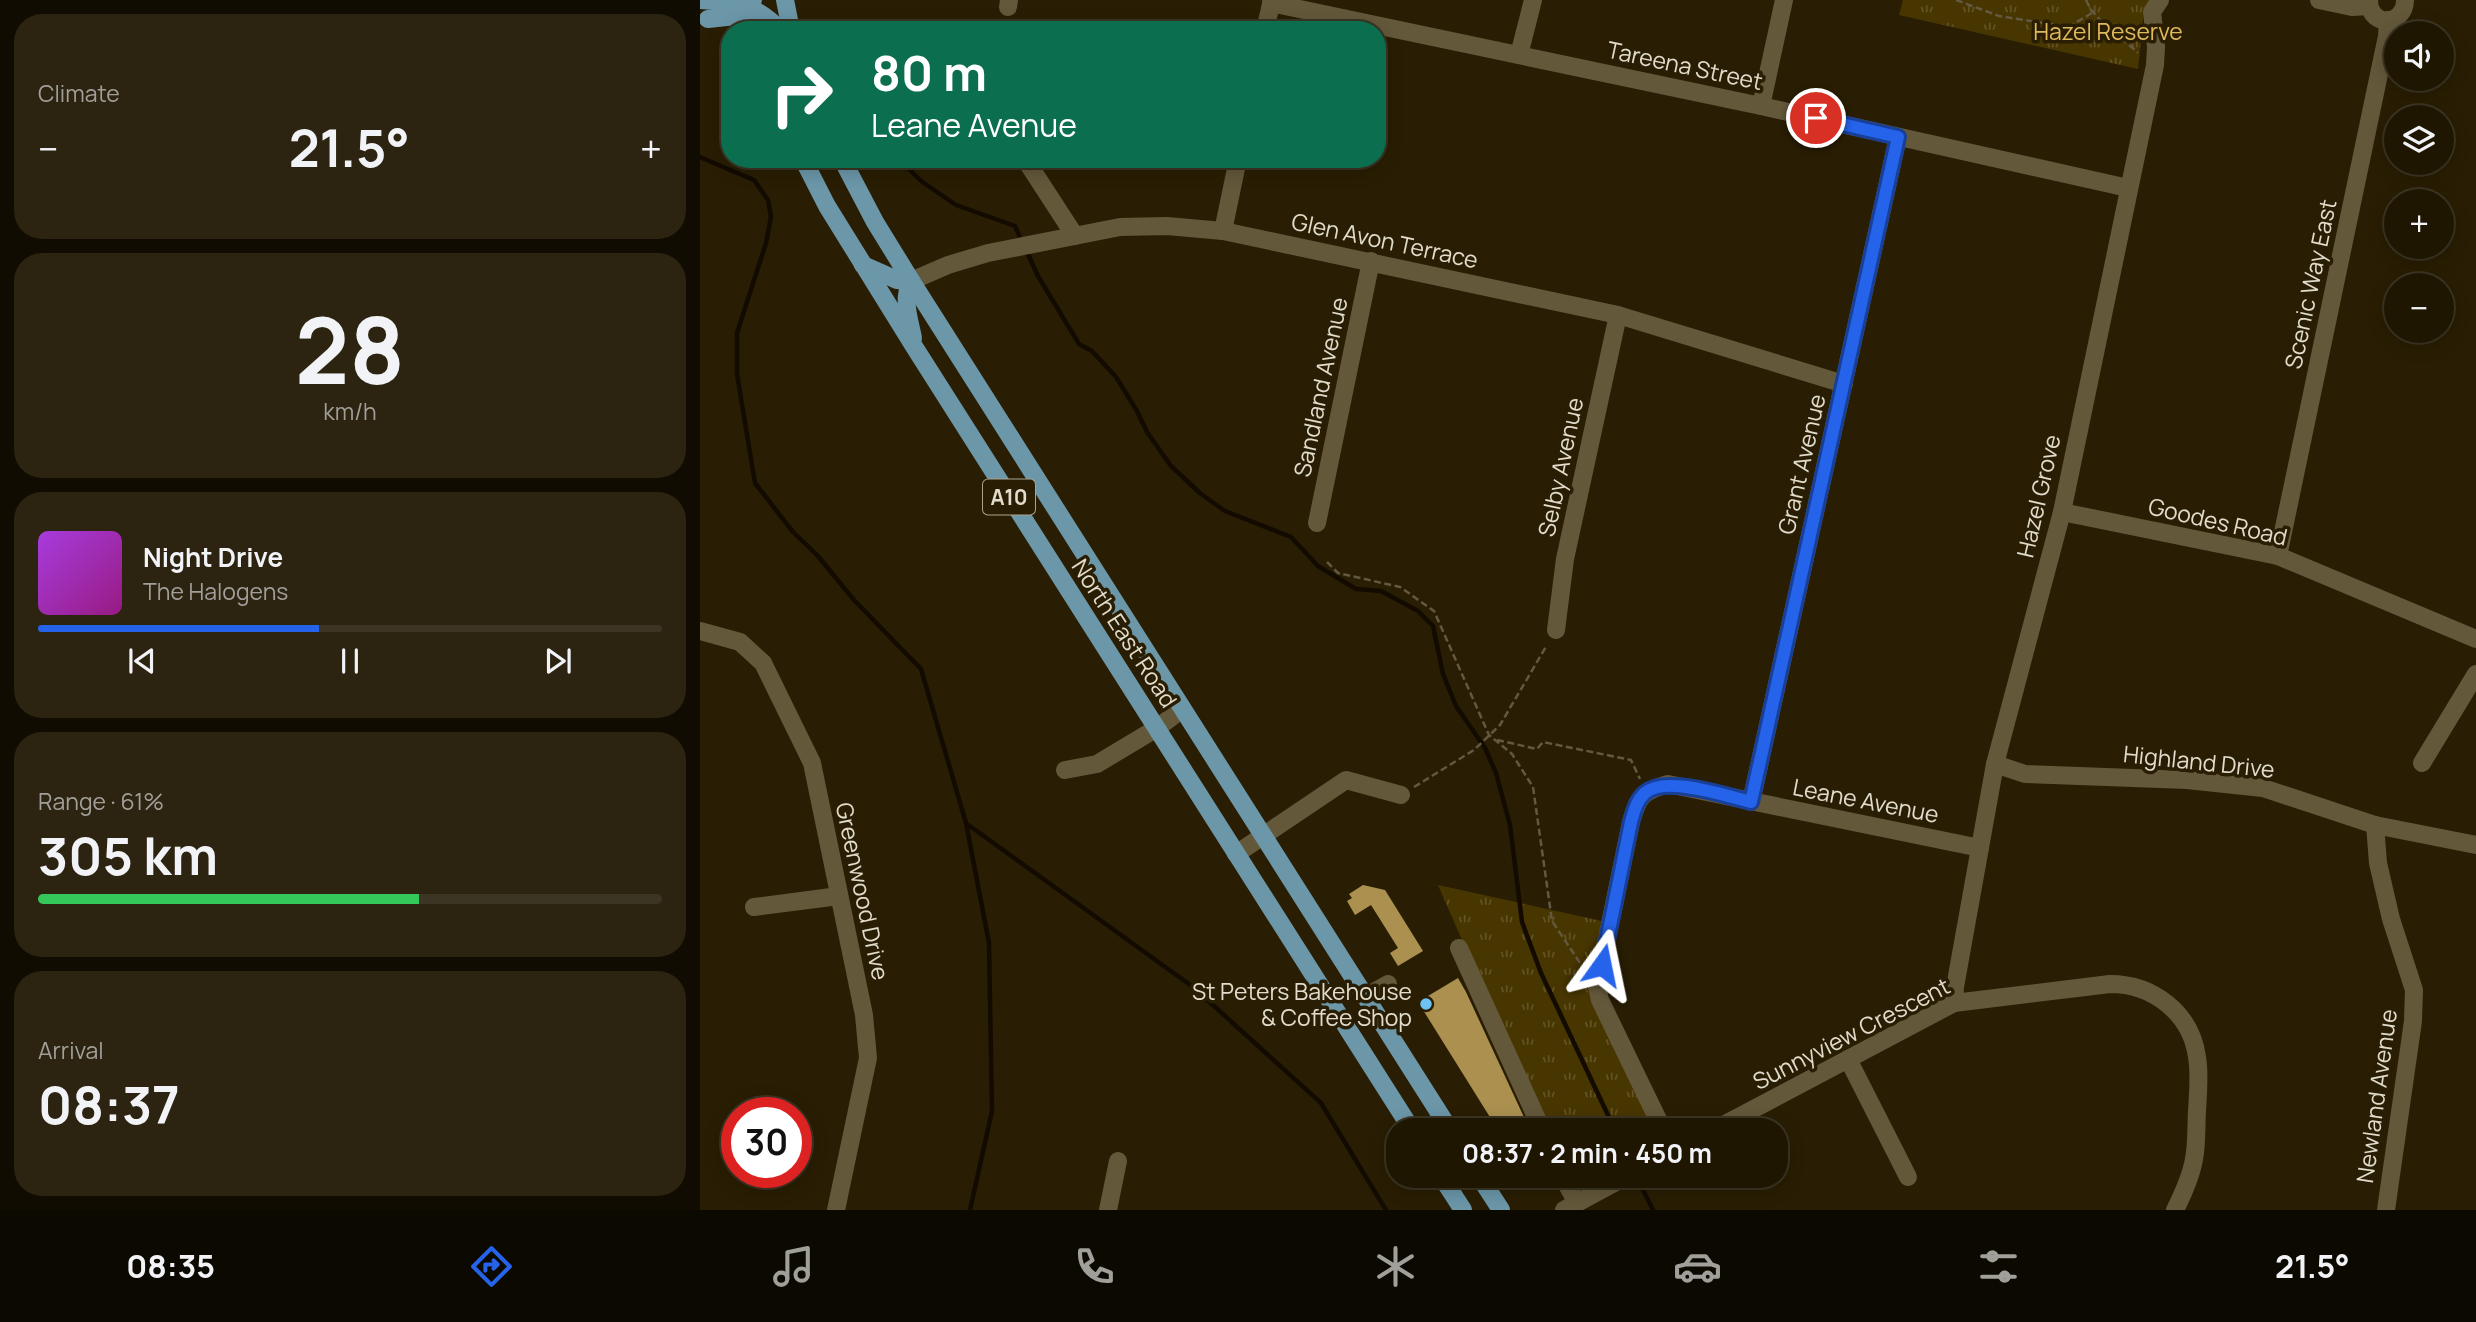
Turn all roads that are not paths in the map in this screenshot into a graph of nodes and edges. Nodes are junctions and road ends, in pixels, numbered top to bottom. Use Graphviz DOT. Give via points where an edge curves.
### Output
graph roads {
  1 [pos="700,0"];
  2 [pos="785,0"];
  3 [pos="1533,0"];
  4 [pos="1784,0"];
  5 [pos="2160,0"];
  6 [pos="2319,0"];
  7 [pos="2405,0"];
  8 [pos="1271,1"];
  9 [pos="750,2"];
  10 [pos="2369,3"];
  11 [pos="704,18"];
  12 [pos="2388,20"];
  13 [pos="753,21"];
  14 [pos="771,21"];
  15 [pos="789,21"];
  16 [pos="1267,21"];
  17 [pos="1363,21"];
  18 [pos="721,24"];
  19 [pos="1386,26"];
  20 [pos="1519,55"];
  21 [pos="1761,106"];
  22 [pos="1898,137"];
  23 [pos="808,168"];
  24 [pos="847,168"];
  25 [pos="1031,168"];
  26 [pos="1236,168"];
  27 [pos="2128,188"];
  28 [pos="1223,231"];
  29 [pos="1075,236"];
  30 [pos="1371,261"];
  31 [pos="863,265"];
  32 [pos="911,281"];
  33 [pos="1618,315"];
  34 [pos="915,348"];
  35 [pos="1844,384"];
  36 [pos="2062,512"];
  37 [pos="1317,523"];
  38 [pos="2278,556"];
  39 [pos="1556,630"];
  40 [pos="700,631"];
  41 [pos="2476,639"];
  42 [pos="2476,674"];
  43 [pos="1181,710"];
  44 [pos="1157,728"];
  45 [pos="2421,764"];
  46 [pos="1995,765"];
  47 [pos="1065,770"];
  48 [pos="1401,795"];
  49 [pos="1751,802"];
  50 [pos="2375,825"];
  51 [pos="1262,835"];
  52 [pos="2476,845"];
  53 [pos="1980,848"];
  54 [pos="1236,854"];
  55 [pos="839,896"];
  56 [pos="754,907"];
  57 [pos="1459,948"];
  58 [pos="1388,984"];
  59 [pos="1365,997"];
  60 [pos="1954,1003"];
  61 [pos="1848,1059"];
  62 [pos="1404,1118"];
  63 [pos="1442,1118"];
  64 [pos="1537,1118"];
  65 [pos="1658,1118"];
  66 [pos="1737,1118"];
  67 [pos="1118,1161"];
  68 [pos="1908,1177"];
  69 [pos="1449,1188"];
  70 [pos="1487,1188"];
  71 [pos="1565,1188"];
  72 [pos="1605,1188"];
  73 [pos="1570,1206"];
  74 [pos="836,1210"];
  75 [pos="1108,1210"];
  76 [pos="1463,1210"];
  77 [pos="1501,1210"];
  78 [pos="2175,1210"];
  79 [pos="2386,1210"];
  1 -- 9 [label="main road"];
  2 -- 15 [label="main road"];
  3 -- 20 [label="street"];
  4 -- 21 [label="street"];
  5 -- 27 [label="street, Hazel Grove" via="2152,12 2153,72"];
  6 -- 10 [label="street" via="2352,7"];
  7 -- 12 [label="street" via="2403,12"];
  8 -- 16 [label="street"];
  8 -- 17 [label="street, Tareena Street"];
  9 -- 11 [label="main road" via="736,16"];
  9 -- 13 [label="main road"];
  9 -- 14 [label="main road"];
  10 -- 12 [label="street" via="2373,14"];
  11 -- 18 [label="main road"];
  12 -- 38 [label="street, Scenic Way East"];
  19 -- 20 [label="street, Tareena Street"];
  20 -- 21 [label="street, Tareena Street"];
  21 -- 22 [label="street, Tareena Street"];
  22 -- 27 [label="street, Tareena Street"];
  22 -- 35 [label="street, Grant Avenue"];
  23 -- 31 [label="main road, North East Road / A10"];
  24 -- 32 [label="main road, North East Road / A10"];
  25 -- 29 [label="street"];
  26 -- 28 [label="street"];
  27 -- 36 [label="street, Hazel Grove"];
  28 -- 29 [label="street, Glen Avon Terrace" via="1120,227"];
  28 -- 30 [label="street, Glen Avon Terrace"];
  29 -- 32 [label="street, Glen Avon Terrace" via="948,265"];
  30 -- 33 [label="street, Glen Avon Terrace"];
  30 -- 37 [label="street, Sandland Avenue"];
  31 -- 32 [label="main road"];
  31 -- 34 [label="main road, North East Road / A10"];
  32 -- 34 [label="main road" via="906,300"];
  32 -- 43 [label="main road, North East Road / A10"];
  33 -- 35 [label="street, Glen Avon Terrace"];
  33 -- 39 [label="street, Selby Avenue" via="1564,559"];
  34 -- 44 [label="main road, North East Road / A10"];
  35 -- 49 [label="street, Grant Avenue"];
  36 -- 38 [label="street, Goodes Road"];
  36 -- 46 [label="street, Hazel Grove"];
  38 -- 41 [label="street, Goodes Road"];
  40 -- 55 [label="street, Greenwood Drive" via="740,642 763,663 812,763"];
  42 -- 45 [label="street"];
  43 -- 44 [label="street"];
  43 -- 51 [label="main road, North East Road / A10"];
  44 -- 47 [label="street" via="1097,764"];
  44 -- 54 [label="main road, North East Road / A10"];
  46 -- 50 [label="street, Highland Drive" via="2025,774 2188,780 2263,788"];
  46 -- 53 [label="street, Hazel Grove"];
  48 -- 51 [label="street" via="1346,780"];
  49 -- 53 [label="street, Leane Avenue"];
  49 -- 65 [label="street, Leane Avenue" via="1668,784 1646,791 1631,822 1597,987"];
  50 -- 52 [label="street, Highland Drive"];
  50 -- 79 [label="street, Newland Avenue" via="2391,919 2414,990"];
  51 -- 54 [label="street"];
  51 -- 59 [label="main road, North East Road / A10"];
  53 -- 60 [label="street, Hazel Grove"];
  54 -- 62 [label="main road, North East Road / A10"];
  55 -- 56 [label="street"];
  55 -- 74 [label="street, Greenwood Drive" via="864,1015 868,1058"];
  57 -- 64 [label="street"];
  58 -- 59 [label="street"];
  59 -- 63 [label="main road, North East Road / A10"];
  60 -- 61 [label="street, Sunnyview Crescent"];
  60 -- 78 [label="street, Sunnyview Crescent" via="2110,984 2147,990 2172,1007 2191,1034 2198,1065 2194,1160"];
  61 -- 66 [label="street, Sunnyview Crescent"];
  61 -- 68 [label="street"];
  67 -- 75 [label="street"];
  69 -- 76 [label="main road"];
  70 -- 77 [label="main road"];
  71 -- 73 [label="street"];
  72 -- 73 [label="street"];
}
